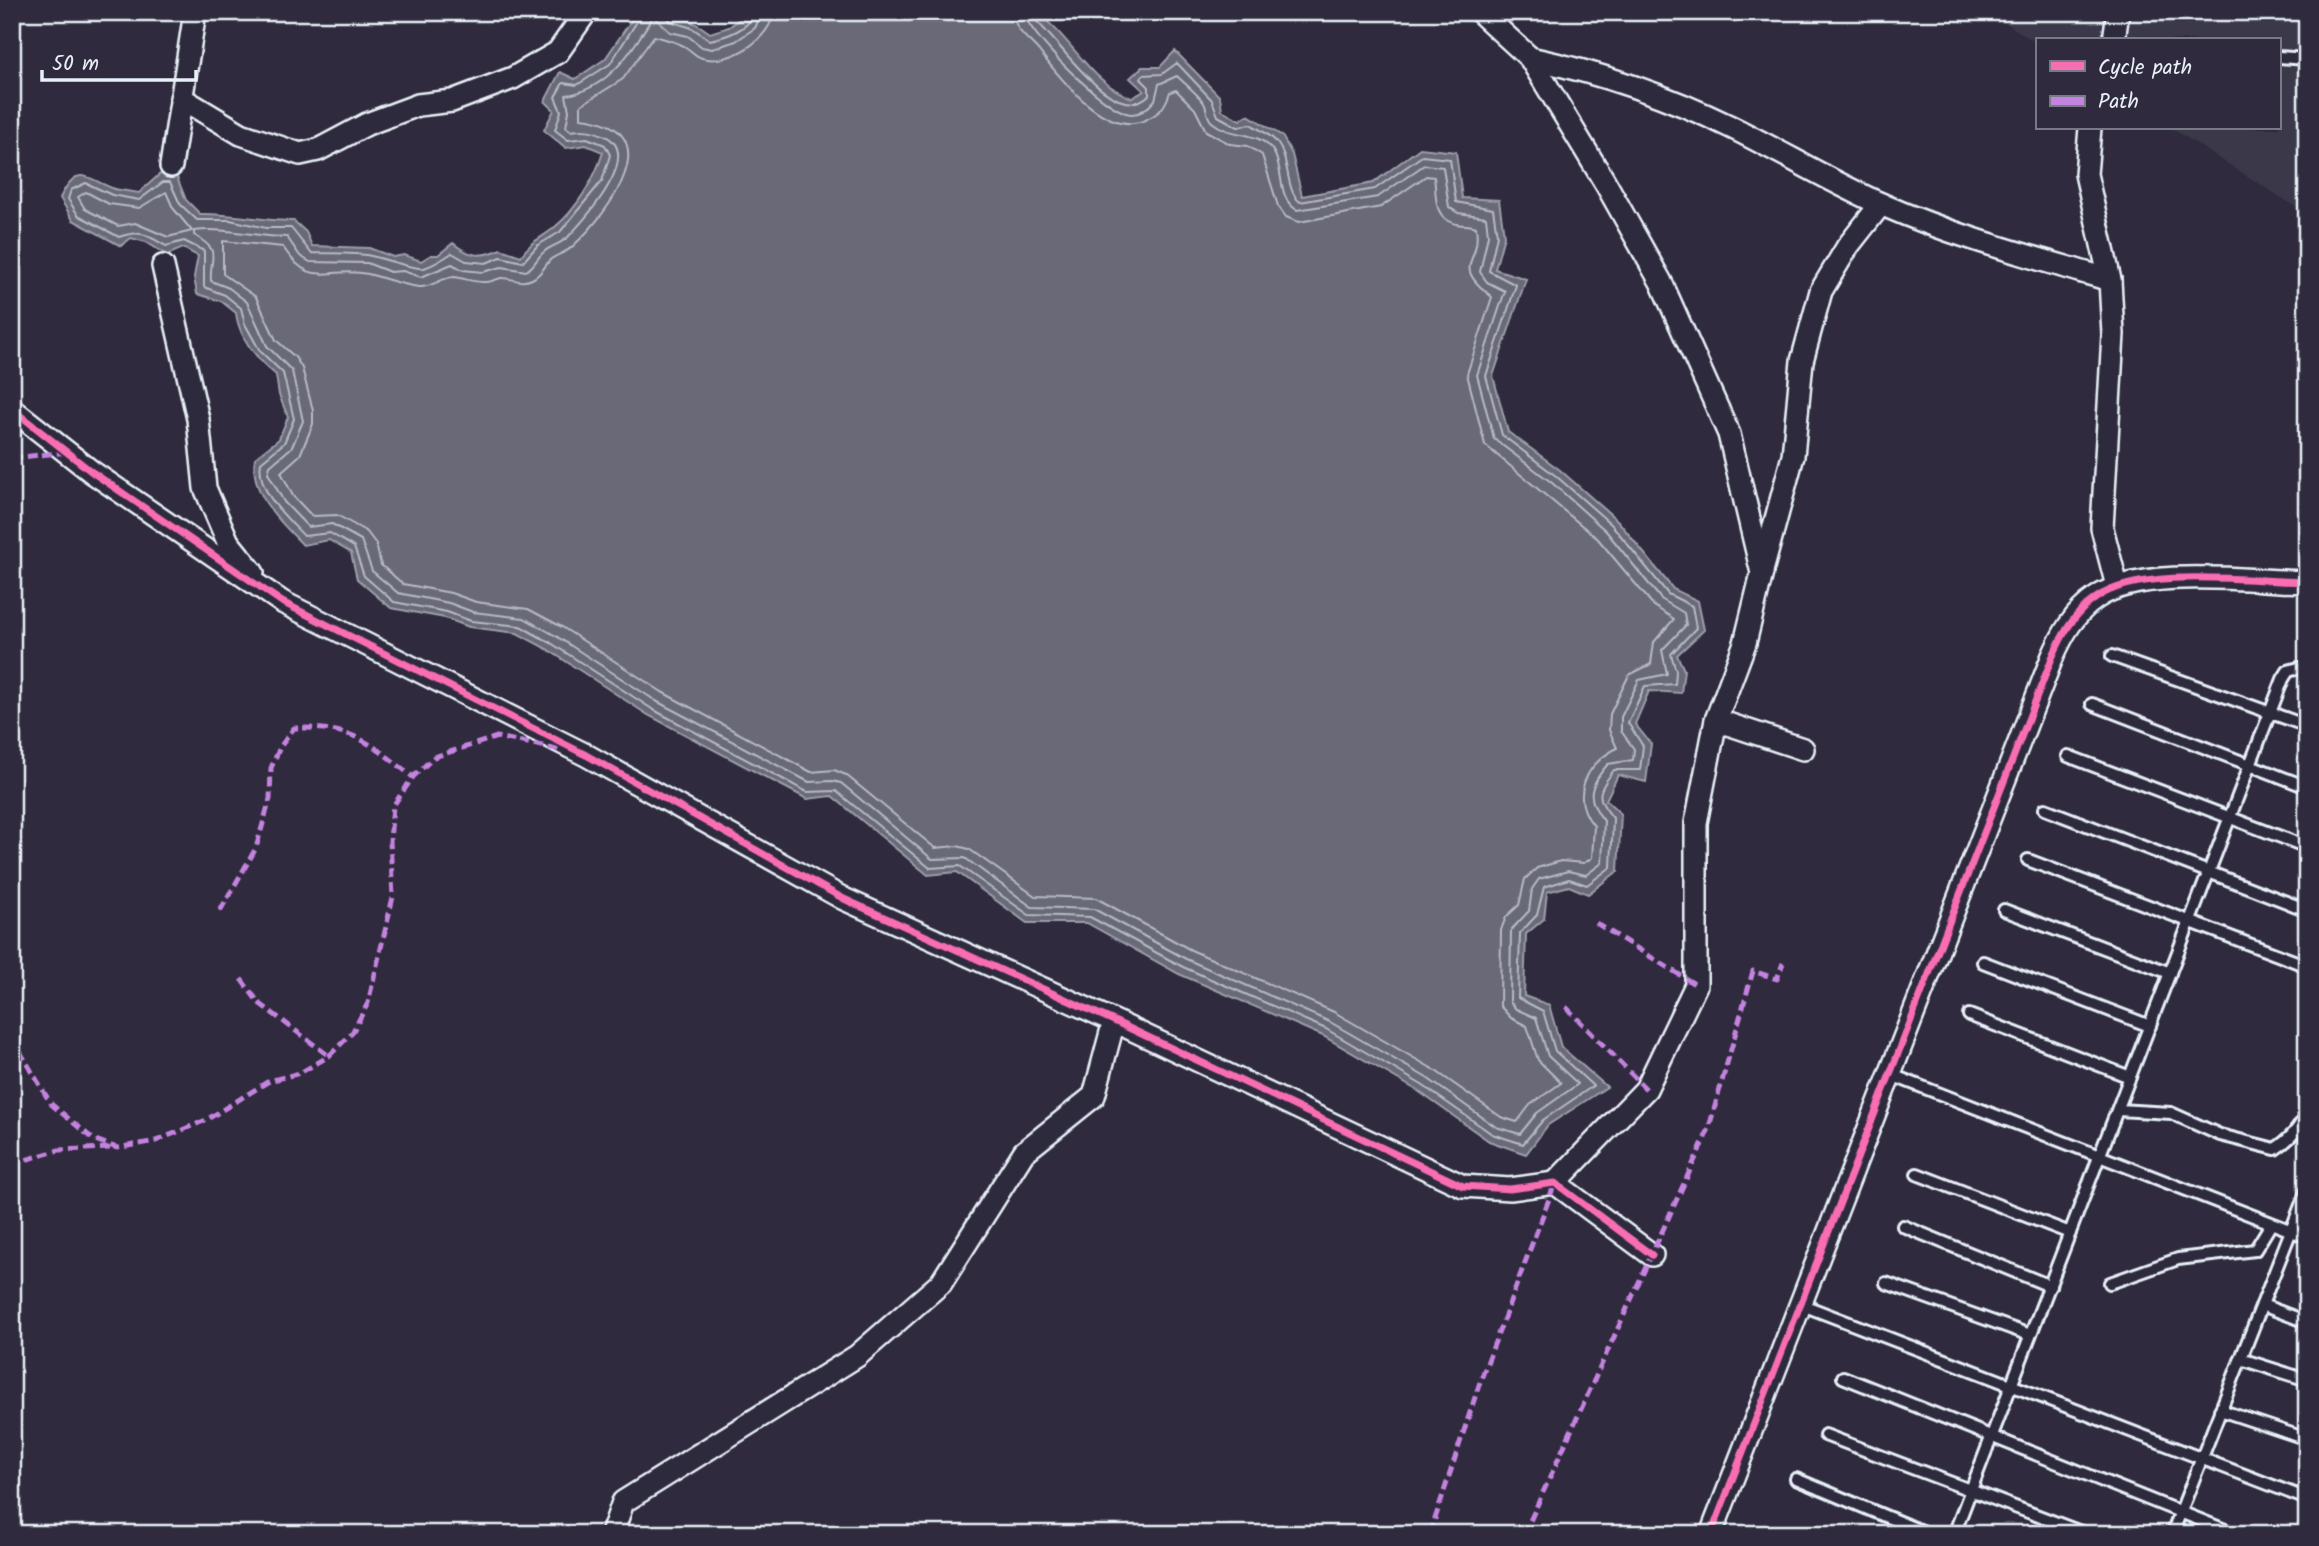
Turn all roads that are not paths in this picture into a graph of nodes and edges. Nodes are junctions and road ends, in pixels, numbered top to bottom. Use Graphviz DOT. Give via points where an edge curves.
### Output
graph roads {
  1 [pos="195,12"];
  2 [pos="586,12"];
  3 [pos="1480,12"];
  4 [pos="2118,12"];
  5 [pos="2114,38"];
  6 [pos="2280,57"];
  7 [pos="1530,58"];
  8 [pos="2307,59"];
  9 [pos="181,98"];
  10 [pos="2090,130"];
  11 [pos="171,166"];
  12 [pos="1881,204"];
  13 [pos="163,266"];
  14 [pos="2110,280"];
  15 [pos="12,409"];
  16 [pos="1762,573"];
  17 [pos="2307,582"];
  18 [pos="2117,586"];
  19 [pos="267,590"];
  20 [pos="2112,656"];
  21 [pos="2307,671"];
  22 [pos="2092,704"];
  23 [pos="2271,711"];
  24 [pos="1716,720"];
  25 [pos="2307,726"];
  26 [pos="1803,749"];
  27 [pos="2068,756"];
  28 [pos="2251,764"];
  29 [pos="2307,786"];
  30 [pos="2045,809"];
  31 [pos="2230,818"];
  32 [pos="2307,847"];
  33 [pos="2028,860"];
  34 [pos="2209,872"];
  35 [pos="2004,909"];
  36 [pos="2307,910"];
  37 [pos="2190,921"];
  38 [pos="1983,962"];
  39 [pos="2307,966"];
  40 [pos="2170,973"];
  41 [pos="1969,1015"];
  42 [pos="1114,1021"];
  43 [pos="2150,1026"];
  44 [pos="1889,1074"];
  45 [pos="2130,1077"];
  46 [pos="2118,1110"];
  47 [pos="2307,1111"];
  48 [pos="2099,1157"];
  49 [pos="1917,1174"];
  50 [pos="1555,1183"];
  51 [pos="2307,1190"];
  52 [pos="2271,1224"];
  53 [pos="1903,1226"];
  54 [pos="2291,1232"];
  55 [pos="2070,1233"];
  56 [pos="2307,1237"];
  57 [pos="1652,1255"];
  58 [pos="1886,1283"];
  59 [pos="2110,1283"];
  60 [pos="2050,1286"];
  61 [pos="1800,1304"];
  62 [pos="2262,1305"];
  63 [pos="2307,1321"];
  64 [pos="2030,1335"];
  65 [pos="2241,1359"];
  66 [pos="1843,1377"];
  67 [pos="2307,1380"];
  68 [pos="2011,1385"];
  69 [pos="2220,1410"];
  70 [pos="1825,1435"];
  71 [pos="1991,1438"];
  72 [pos="2307,1439"];
  73 [pos="2201,1459"];
  74 [pos="1796,1479"];
  75 [pos="1971,1489"];
  76 [pos="2307,1499"];
  77 [pos="2180,1513"];
  78 [pos="612,1534"];
  79 [pos="1711,1534"];
  80 [pos="1928,1534"];
  81 [pos="1954,1534"];
  82 [pos="2086,1534"];
  83 [pos="2172,1534"];
  84 [pos="2235,1534"];
  1 -- 9 [label="street"];
  2 -- 9 [label="street" via="558,52 513,78 452,100 418,104 300,154 241,134"];
  3 -- 7 [label="street"];
  4 -- 5 [label="street"];
  6 -- 8 [label="lane"];
  7 -- 12 [label="street" via="1640,88 1729,126"];
  7 -- 16 [label="street" via="1666,294 1729,434"];
  9 -- 11 [label="street"];
  10 -- 14 [label="street" via="2086,174"];
  12 -- 14 [label="street" via="1968,239"];
  12 -- 16 [label="street" via="1821,290 1802,361 1793,456"];
  13 -- 19 [label="street" via="198,419 205,488 228,542"];
  14 -- 18 [label="street" via="2113,334 2102,528"];
  15 -- 19 [label="street" via="92,472"];
  16 -- 24 [label="street" via="1745,643"];
  17 -- 18 [label="street" via="2177,579"];
  18 -- 44 [label="street" via="2084,607 2059,642"];
  19 -- 42 [label="street" via="282,602 586,755 845,899"];
  20 -- 23 [label="lane"];
  21 -- 23 [label="lane" via="2288,671"];
  22 -- 28 [label="lane"];
  23 -- 25 [label="lane"];
  23 -- 28 [label="lane"];
  24 -- 26 [label="street"];
  24 -- 50 [label="street" via="1696,824 1696,985 1646,1089"];
  27 -- 31 [label="lane"];
  28 -- 29 [label="lane"];
  28 -- 31 [label="lane"];
  30 -- 34 [label="lane"];
  31 -- 32 [label="lane"];
  31 -- 34 [label="lane"];
  33 -- 37 [label="lane"];
  34 -- 36 [label="lane"];
  34 -- 37 [label="lane"];
  35 -- 40 [label="lane"];
  37 -- 39 [label="lane"];
  37 -- 40 [label="lane"];
  38 -- 43 [label="lane"];
  40 -- 43 [label="lane"];
  41 -- 45 [label="lane"];
  42 -- 50 [label="street" via="1463,1185 1510,1189"];
  42 -- 78 [label="street" via="1094,1096 1024,1152 941,1283 857,1356 623,1502"];
  43 -- 45 [label="lane"];
  44 -- 48 [label="lane"];
  44 -- 61 [label="street"];
  45 -- 46 [label="lane"];
  46 -- 47 [label="lane" via="2171,1113 2220,1135 2274,1149 2302,1125"];
  46 -- 48 [label="lane"];
  48 -- 52 [label="lane"];
  48 -- 55 [label="lane"];
  49 -- 55 [label="lane"];
  50 -- 57 [label="street"];
  51 -- 54 [label="lane"];
  52 -- 54 [label="lane"];
  52 -- 59 [label="lane" via="2255,1250 2178,1259"];
  53 -- 60 [label="lane"];
  54 -- 56 [label="lane"];
  54 -- 62 [label="lane"];
  55 -- 60 [label="lane"];
  58 -- 64 [label="lane"];
  60 -- 64 [label="lane"];
  61 -- 68 [label="lane"];
  61 -- 79 [label="street"];
  62 -- 63 [label="lane"];
  62 -- 65 [label="lane"];
  64 -- 68 [label="lane"];
  65 -- 67 [label="lane"];
  65 -- 69 [label="lane"];
  66 -- 71 [label="lane"];
  68 -- 71 [label="lane"];
  68 -- 73 [label="lane"];
  69 -- 72 [label="lane"];
  69 -- 73 [label="lane"];
  70 -- 75 [label="lane"];
  71 -- 75 [label="lane"];
  71 -- 77 [label="lane"];
  73 -- 76 [label="lane"];
  73 -- 77 [label="lane"];
  74 -- 80 [label="lane"];
  75 -- 81 [label="lane"];
  75 -- 82 [label="lane"];
  77 -- 83 [label="lane"];
  77 -- 84 [label="lane"];
}
